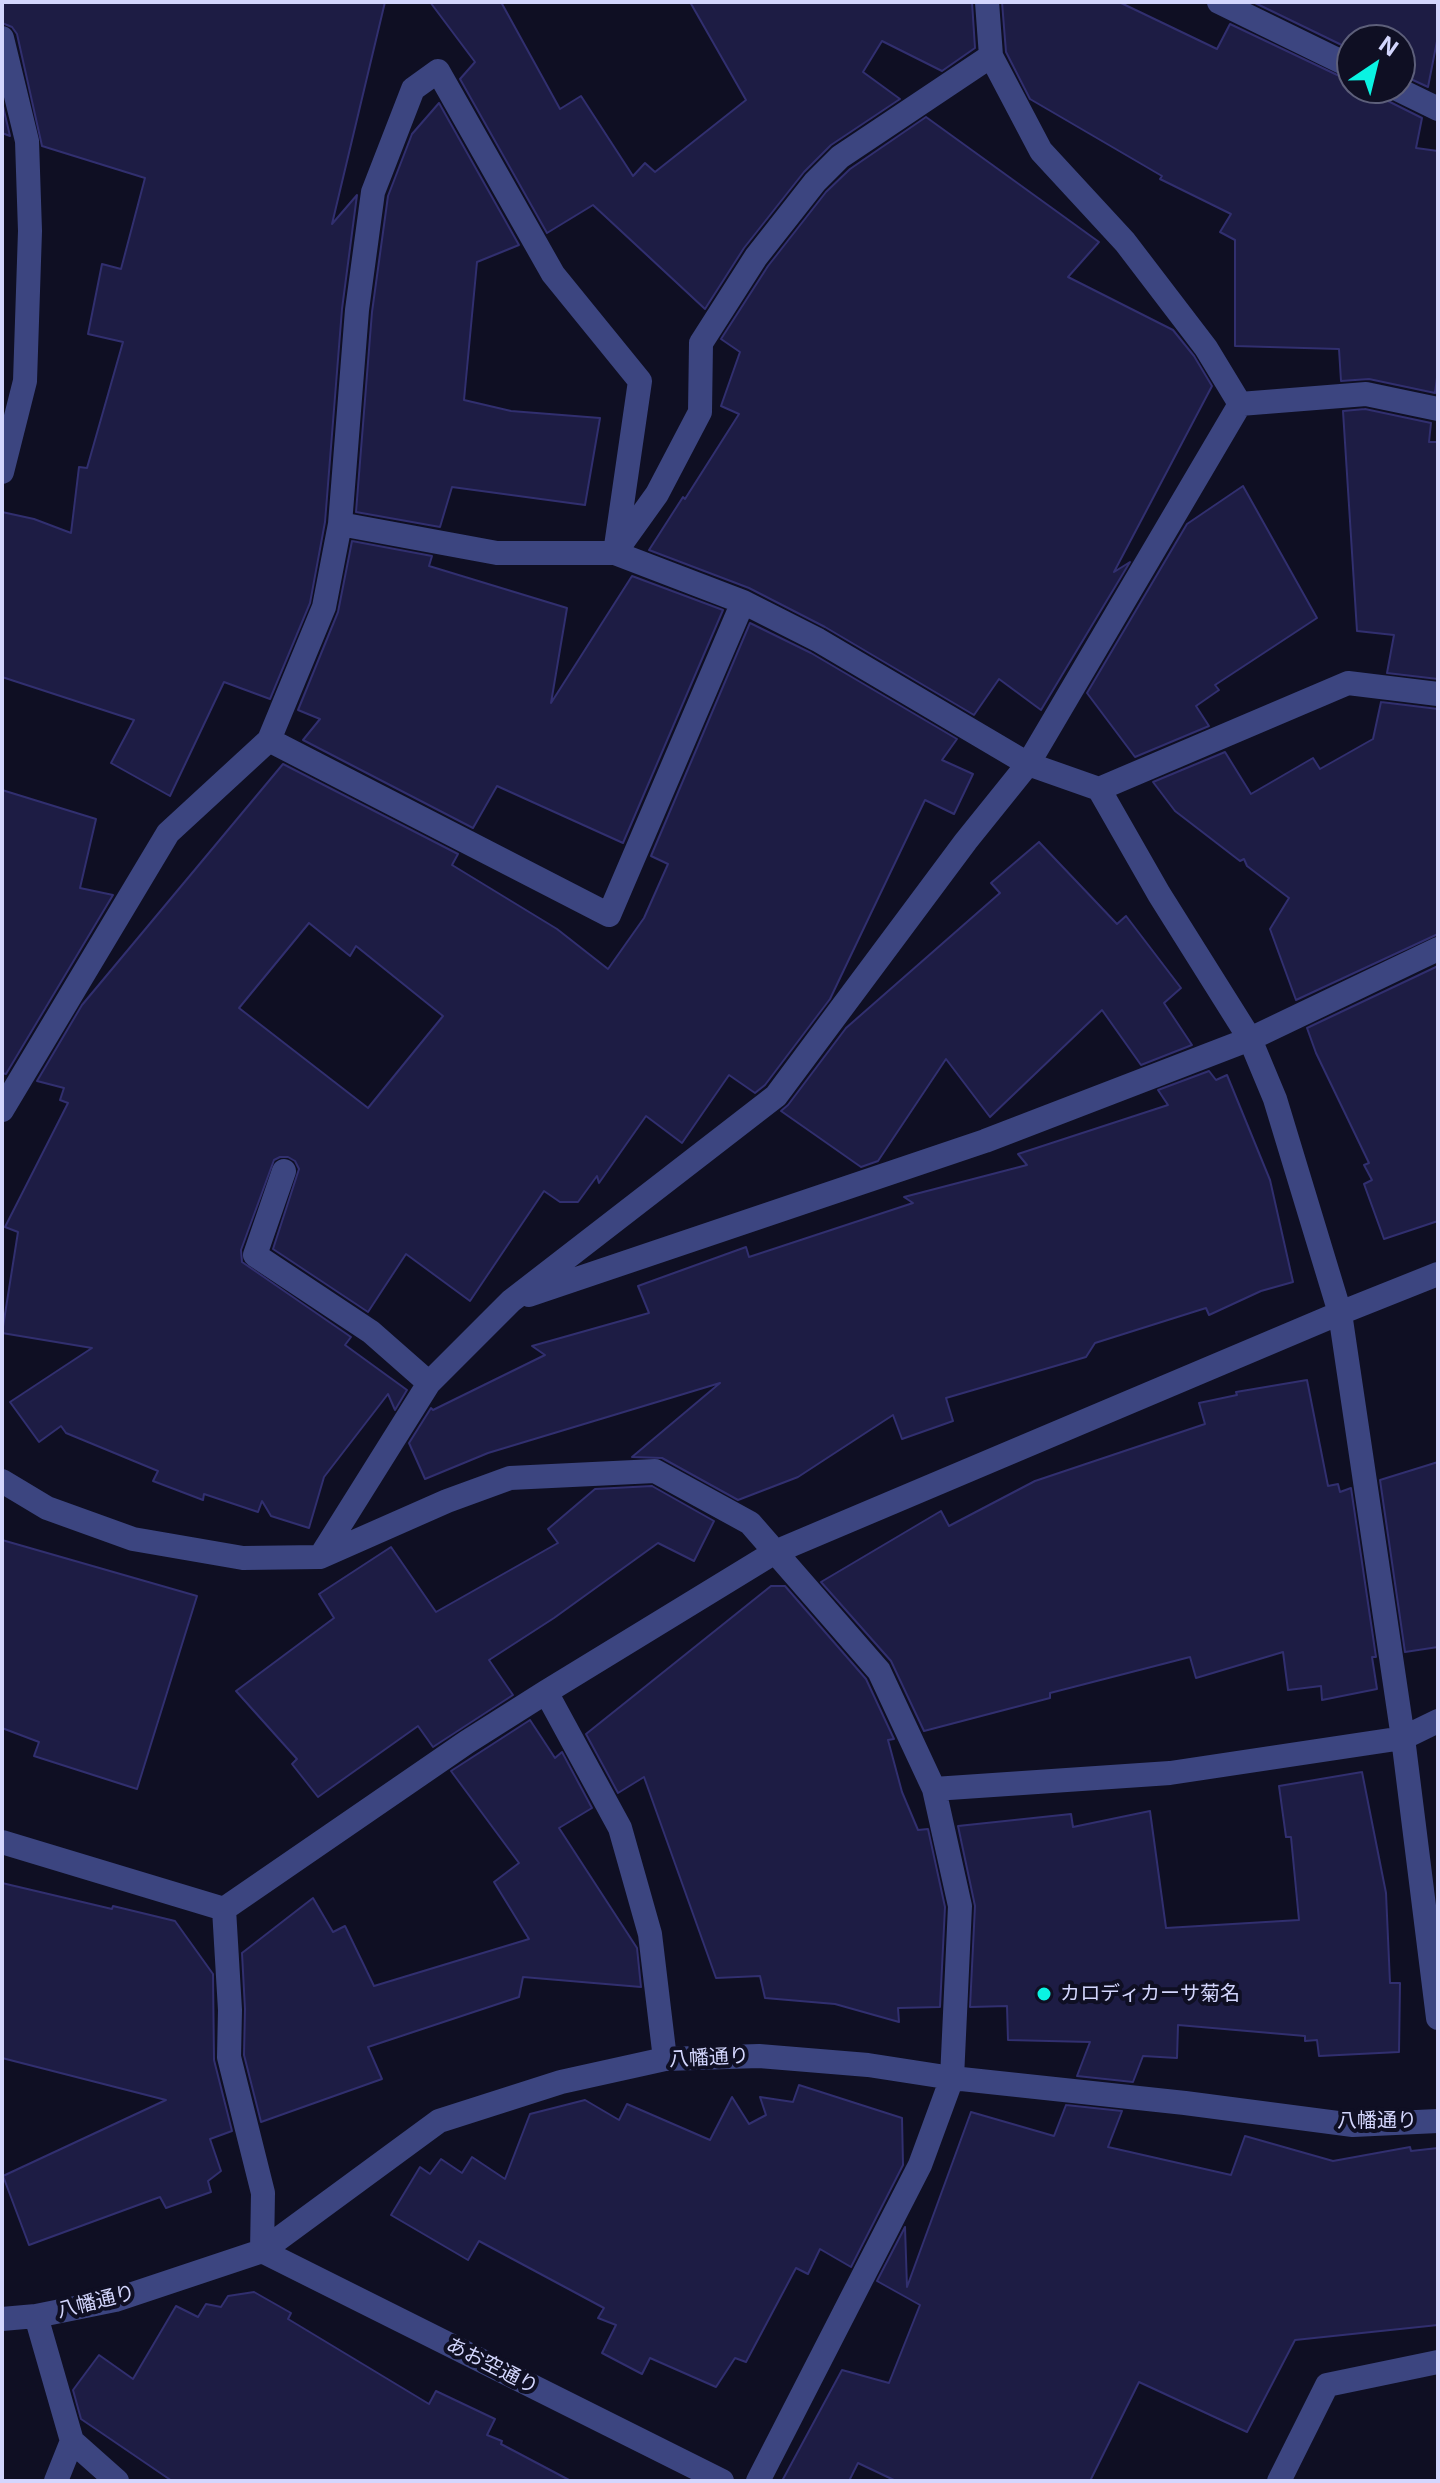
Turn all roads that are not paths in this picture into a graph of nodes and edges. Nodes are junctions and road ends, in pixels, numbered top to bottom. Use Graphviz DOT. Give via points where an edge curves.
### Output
graph roads {
  1 [pos="987,2"];
  2 [pos="1219,2"];
  3 [pos="2,38"];
  4 [pos="991,56"];
  5 [pos="1336,59"];
  6 [pos="1416,98"];
  7 [pos="1438,109"];
  8 [pos="1240,404"];
  9 [pos="1438,409"];
  10 [pos="2,472"];
  11 [pos="340,524"];
  12 [pos="615,553"];
  13 [pos="743,602"];
  14 [pos="1438,694"];
  15 [pos="269,740"];
  16 [pos="1028,764"];
  17 [pos="1099,789"];
  18 [pos="1438,949"];
  19 [pos="1250,1039"];
  20 [pos="2,1110"];
  21 [pos="284,1171"];
  22 [pos="1438,1274"];
  23 [pos="511,1301"];
  24 [pos="1340,1313"];
  25 [pos="429,1383"];
  26 [pos="2,1481"];
  27 [pos="775,1552"];
  28 [pos="320,1557"];
  29 [pos="546,1692"];
  30 [pos="1438,1721"];
  31 [pos="1403,1738"];
  32 [pos="934,1789"];
  33 [pos="2,1842"];
  34 [pos="224,1909"];
  35 [pos="1438,2018"];
  36 [pos="665,2059"];
  37 [pos="952,2078"];
  38 [pos="1438,2121"];
  39 [pos="262,2251"];
  40 [pos="36,2316"];
  41 [pos="2,2319"];
  42 [pos="1438,2362"];
  43 [pos="72,2441"];
  44 [pos="56,2481"];
  45 [pos="117,2481"];
  46 [pos="722,2481"];
  47 [pos="758,2481"];
  48 [pos="1279,2481"];
  1 -- 4 [label="street"];
  2 -- 5 [label="street"];
  3 -- 10 [label="street" via="27,141 30,231 25,381"];
  4 -- 8 [label="street" via="1041,151 1125,242 1206,348"];
  4 -- 12 [label="street" via="840,157 756,257 701,343 700,412 657,494"];
  6 -- 7 [label="street"];
  8 -- 9 [label="street" via="1366,394"];
  8 -- 16 [label="street"];
  11 -- 12 [label="street" via="497,553"];
  11 -- 12 [label="street" via="357,310 373,192 413,89 438,71 553,274 640,381"];
  11 -- 15 [label="street" via="324,607"];
  12 -- 13 [label="street"];
  13 -- 15 [label="street" via="609,915"];
  13 -- 16 [label="street" via="818,640"];
  14 -- 17 [label="street" via="1348,683"];
  15 -- 20 [label="street" via="168,833"];
  16 -- 17 [label="street"];
  16 -- 23 [label="street" via="776,1096"];
  17 -- 19 [label="street"];
  18 -- 19 [label="street"];
  19 -- 23 [label="street" via="985,1141"];
  19 -- 24 [label="street" via="1275,1099"];
  21 -- 25 [label="street" via="255,1255 371,1332"];
  22 -- 24 [label="street"];
  23 -- 25 [label="street"];
  24 -- 27 [label="street"];
  24 -- 31 [label="street"];
  25 -- 28 [label="street"];
  26 -- 28 [label="street" via="47,1508 133,1539 243,1558"];
  27 -- 28 [label="street" via="750,1523 655,1471 510,1478"];
  27 -- 29 [label="street"];
  27 -- 32 [label="street" via="879,1671"];
  29 -- 34 [label="street"];
  29 -- 36 [label="street" via="620,1828 650,1934"];
  30 -- 31 [label="street"];
  31 -- 32 [label="street" via="1170,1773"];
  31 -- 35 [label="street"];
  32 -- 37 [label="street" via="960,1906"];
  33 -- 34 [label="street"];
  34 -- 39 [label="street" via="229,2057 263,2193"];
  36 -- 37 [label="street, 八幡通り" via="759,2056"];
  36 -- 39 [label="street, 八幡通り" via="561,2082 439,2121"];
  37 -- 38 [label="street, 八幡通り" via="1353,2125"];
  37 -- 47 [label="street" via="920,2165"];
  39 -- 40 [label="street, 八幡通り" via="115,2300"];
  39 -- 46 [label="street, あお空通り"];
  40 -- 41 [label="street, 八幡通り"];
  40 -- 43 [label="street"];
  42 -- 48 [label="street" via="1327,2385"];
  43 -- 44 [label="street"];
  43 -- 45 [label="street"];
}
